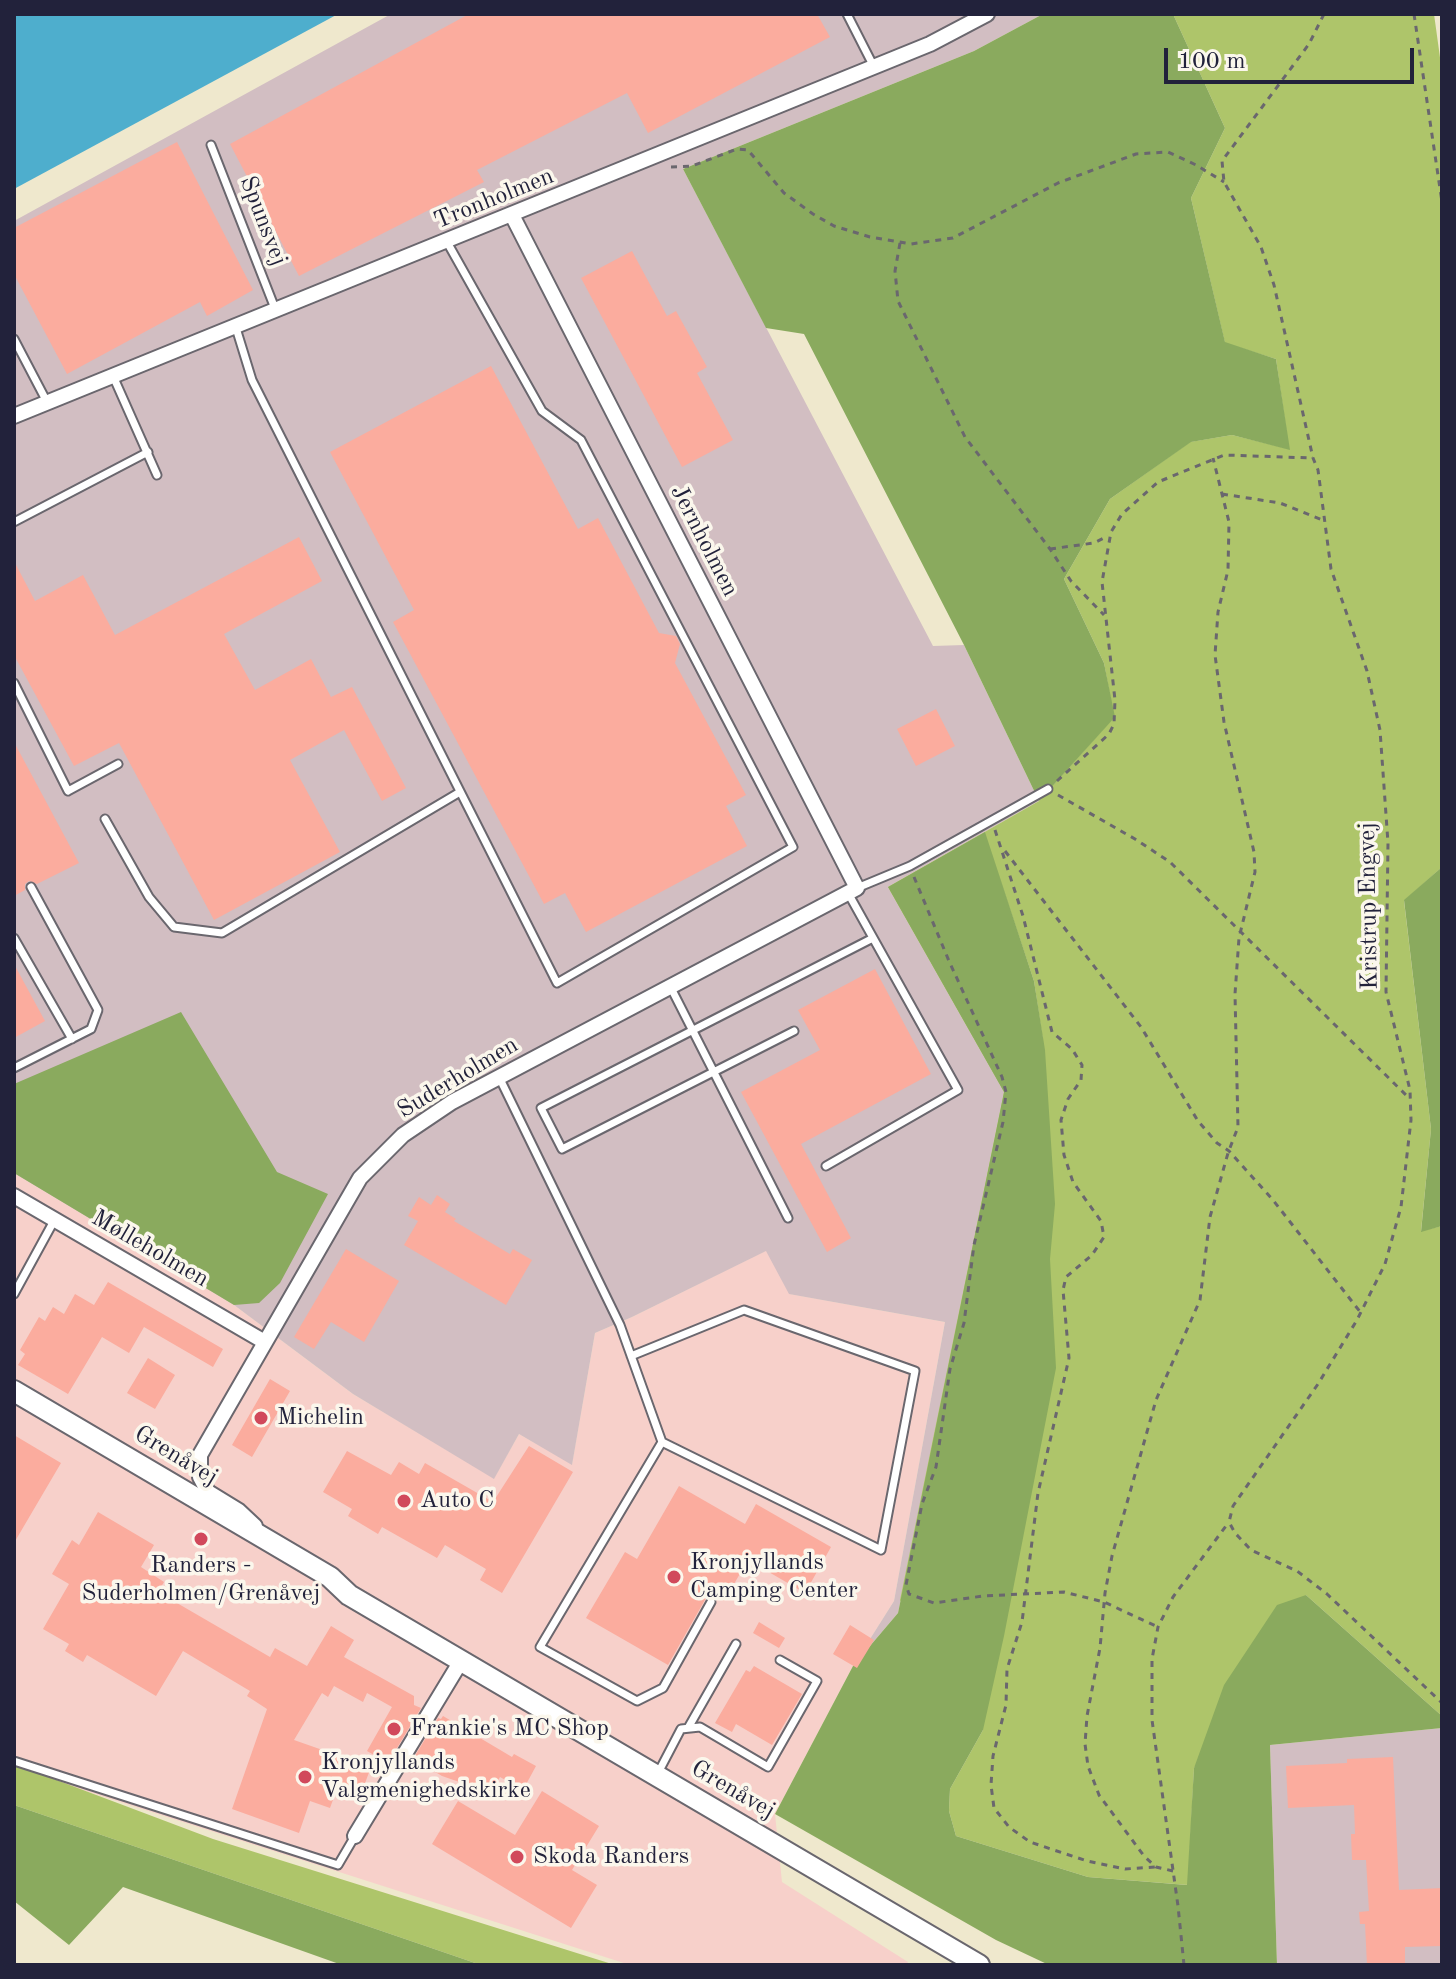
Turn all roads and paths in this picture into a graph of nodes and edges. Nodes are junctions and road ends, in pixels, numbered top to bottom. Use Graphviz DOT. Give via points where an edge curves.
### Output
graph roads {
  1 [pos="847,14"];
  2 [pos="987,14"];
  3 [pos="1324,14"];
  4 [pos="1414,14"];
  5 [pos="874,67"];
  6 [pos="211,145"];
  7 [pos="670,167"];
  8 [pos="1224,182"];
  9 [pos="1442,202"];
  10 [pos="512,215"];
  11 [pos="447,242"];
  12 [pos="900,243"];
  13 [pos="277,311"];
  14 [pos="236,328"];
  15 [pos="14,339"];
  16 [pos="113,376"];
  17 [pos="47,402"];
  18 [pos="14,416"];
  19 [pos="148,452"];
  20 [pos="1213,458"];
  21 [pos="1313,458"];
  22 [pos="157,475"];
  23 [pos="1222,494"];
  24 [pos="1325,521"];
  25 [pos="14,522"];
  26 [pos="1110,536"];
  27 [pos="1050,549"];
  28 [pos="1104,615"];
  29 [pos="14,683"];
  30 [pos="118,764"];
  31 [pos="1048,789"];
  32 [pos="460,792"];
  33 [pos="105,819"];
  34 [pos="991,821"];
  35 [pos="1003,848"];
  36 [pos="910,866"];
  37 [pos="31,887"];
  38 [pos="852,890"];
  39 [pos="1240,930"];
  40 [pos="14,938"];
  41 [pos="873,938"];
  42 [pos="670,986"];
  43 [pos="693,1031"];
  44 [pos="794,1031"];
  45 [pos="72,1039"];
  46 [pos="14,1068"];
  47 [pos="714,1072"];
  48 [pos="499,1077"];
  49 [pos="1410,1099"];
  50 [pos="1229,1151"];
  51 [pos="826,1166"];
  52 [pos="14,1196"];
  53 [pos="788,1218"];
  54 [pos="55,1219"];
  55 [pos="14,1294"];
  56 [pos="1361,1313"];
  57 [pos="263,1341"];
  58 [pos="631,1356"];
  59 [pos="14,1391"];
  60 [pos="14,1407"];
  61 [pos="662,1442"];
  62 [pos="1229,1522"];
  63 [pos="277,1546"];
  64 [pos="349,1595"];
  65 [pos="1026,1596"];
  66 [pos="711,1602"];
  67 [pos="1104,1602"];
  68 [pos="1158,1627"];
  69 [pos="736,1644"];
  70 [pos="780,1660"];
  71 [pos="461,1661"];
  72 [pos="1442,1703"];
  73 [pos="688,1728"];
  74 [pos="14,1761"];
  75 [pos="656,1776"];
  76 [pos="355,1836"];
  77 [pos="1156,1867"];
  78 [pos="1173,1871"];
  79 [pos="979,1965"];
  80 [pos="1184,1965"];
  1 -- 5 [label="lane"];
  2 -- 5 [label="street, Tronholmen"];
  3 -- 8 [label="path" via="1309,44 1222,161"];
  4 -- 9 [label="path"];
  5 -- 10 [label="street, Tronholmen"];
  6 -- 13 [label="lane, Spunsvej"];
  7 -- 12 [label="path" via="748,150 784,193 813,214 834,226"];
  8 -- 12 [label="path" via="1168,152 1136,154 1058,183 953,238"];
  8 -- 21 [label="path, Kristrup Engvej" via="1261,247 1274,285"];
  10 -- 11 [label="street, Tronholmen"];
  10 -- 38 [label="street, Jernholmen"];
  11 -- 13 [label="street, Tronholmen"];
  11 -- 32 [label="lane" via="542,411 581,440 793,847 557,983"];
  12 -- 27 [label="path" via="895,271 898,301 915,337 965,437"];
  13 -- 14 [label="street, Tronholmen"];
  14 -- 16 [label="street, Tronholmen"];
  14 -- 32 [label="lane" via="252,380"];
  15 -- 17 [label="lane"];
  16 -- 17 [label="street, Tronholmen"];
  16 -- 19 [label="lane"];
  17 -- 18 [label="street, Tronholmen"];
  19 -- 22 [label="lane"];
  19 -- 25 [label="lane"];
  20 -- 21 [label="path"];
  20 -- 23 [label="path"];
  20 -- 26 [label="path" via="1158,482 1122,514"];
  21 -- 24 [label="path, Kristrup Engvej"];
  23 -- 24 [label="path" via="1280,503"];
  23 -- 39 [label="path" via="1229,522 1228,570 1215,655 1255,862"];
  24 -- 49 [label="path, Kristrup Engvej" via="1331,569 1367,671 1380,730 1388,843 1386,992"];
  26 -- 27 [label="path"];
  26 -- 28 [label="path" via="1102,582"];
  27 -- 28 [label="path" via="1071,581"];
  28 -- 31 [label="path" via="1114,724"];
  29 -- 30 [label="lane" via="68,791"];
  31 -- 34 [label="lane"];
  31 -- 39 [label="path" via="1170,862"];
  32 -- 33 [label="lane" via="222,933 174,927 149,897"];
  34 -- 35 [label="path"];
  34 -- 36 [label="lane"];
  35 -- 50 [label="path" via="1141,1027 1198,1121"];
  35 -- 65 [label="path" via="1052,1032 1082,1065 1081,1080 1061,1120 1064,1155 1073,1182 1101,1221 1104,1237 1066,1277 1063,1290 1069,1358 1038,1493"];
  36 -- 38 [label="lane"];
  36 -- 65 [label="path" via="1006,1092 974,1245 964,1323 950,1369 936,1467 922,1504 906,1585 909,1594 934,1603"];
  37 -- 45 [label="lane" via="98,1010 91,1029"];
  38 -- 41 [label="lane"];
  38 -- 42 [label="street, Suderholmen"];
  39 -- 49 [label="path"];
  39 -- 50 [label="path" via="1235,994 1238,1127"];
  40 -- 45 [label="lane"];
  41 -- 43 [label="lane"];
  41 -- 51 [label="lane" via="958,1090"];
  42 -- 43 [label="lane"];
  42 -- 48 [label="street, Suderholmen"];
  43 -- 47 [label="lane"];
  43 -- 47 [label="lane" via="541,1108 562,1149"];
  44 -- 47 [label="lane"];
  45 -- 46 [label="lane"];
  47 -- 53 [label="lane"];
  48 -- 57 [label="street, Suderholmen" via="403,1135 360,1178"];
  48 -- 58 [label="lane"];
  49 -- 56 [label="path, Kristrup Engvej" via="1401,1207 1385,1264"];
  50 -- 56 [label="path"];
  50 -- 67 [label="path" via="1210,1217 1200,1300 1156,1400"];
  52 -- 54 [label="street, Mølleholmen"];
  54 -- 55 [label="lane"];
  54 -- 57 [label="street, Mølleholmen"];
  56 -- 62 [label="path, Kristrup Engvej" via="1233,1506"];
  57 -- 63 [label="street, Suderholmen" via="200,1455 200,1477 208,1492 239,1511"];
  58 -- 61 [label="lane"];
  58 -- 61 [label="lane" via="744,1310 915,1371 881,1550"];
  59 -- 63 [label="street, Grenåvej"];
  60 -- 64 [label="street, Grenåvej" via="327,1590"];
  61 -- 66 [label="lane" via="540,1647 637,1701 663,1688"];
  62 -- 68 [label="path, Kristrup Engvej" via="1173,1597"];
  62 -- 72 [label="path" via="1251,1550 1297,1571 1327,1594"];
  63 -- 64 [label="street, Grenåvej" via="330,1577"];
  64 -- 71 [label="street, Grenåvej"];
  65 -- 67 [label="path" via="1064,1592"];
  65 -- 77 [label="path" via="993,1756 994,1808 1030,1842 1125,1869"];
  67 -- 68 [label="path"];
  67 -- 77 [label="path" via="1087,1716 1088,1766 1099,1795"];
  68 -- 78 [label="path, Kristrup Engvej" via="1152,1720"];
  69 -- 73 [label="lane"];
  70 -- 73 [label="lane" via="817,1681 768,1767 700,1727"];
  71 -- 75 [label="street, Grenåvej"];
  71 -- 76 [label="street"];
  73 -- 75 [label="lane" via="681,1729"];
  74 -- 76 [label="lane" via="338,1865"];
  75 -- 79 [label="street, Grenåvej"];
  77 -- 78 [label="path"];
  78 -- 80 [label="path, Kristrup Engvej"];
}
